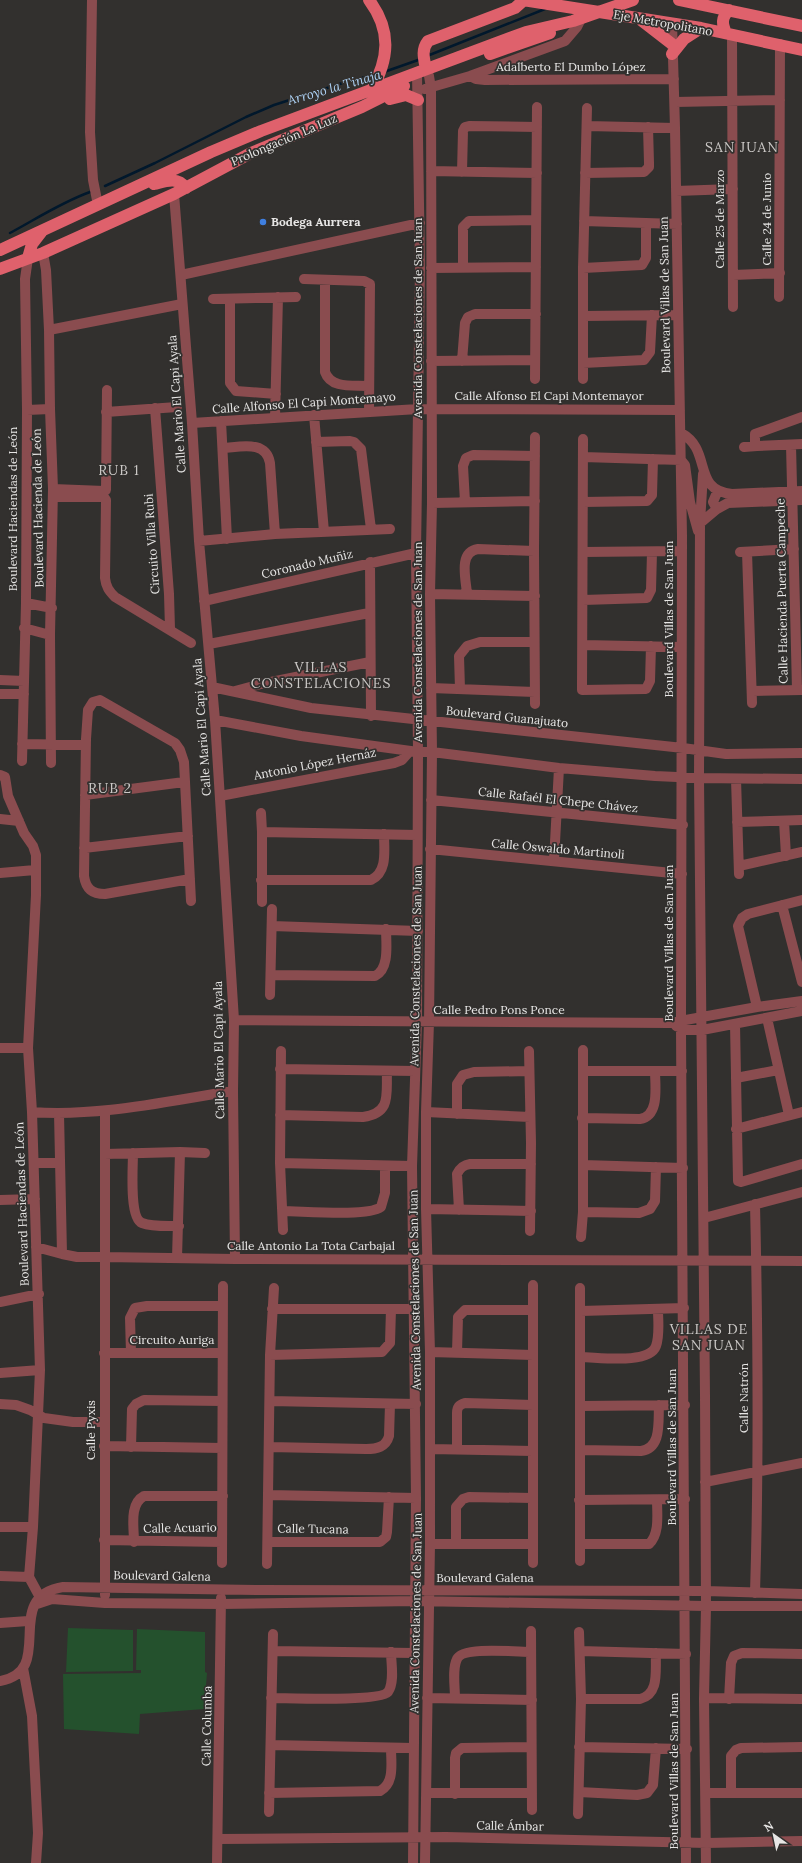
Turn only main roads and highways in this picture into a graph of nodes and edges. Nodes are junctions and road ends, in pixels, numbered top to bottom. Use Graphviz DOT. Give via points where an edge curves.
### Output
graph roads {
  1 [pos="369,0"];
  2 [pos="633,0"];
  3 [pos="679,0"];
  4 [pos="527,1"];
  5 [pos="731,5"];
  6 [pos="599,12"];
  7 [pos="637,18"];
  8 [pos="802,26"];
  9 [pos="701,28"];
  10 [pos="729,34"];
  11 [pos="802,50"];
  12 [pos="423,77"];
  13 [pos="370,91"];
  14 [pos="362,107"];
  15 [pos="186,188"];
  16 [pos="133,189"];
  17 [pos="27,242"];
  18 [pos="0,250"];
  19 [pos="43,253"];
  20 [pos="28,258"];
  21 [pos="0,269"];
  1 -- 13 [label="main road" via="383,22 386,34 382,65 377,81"];
  2 -- 6 [label="main road, Prolongación La Luz"];
  3 -- 5 [label="main road, Eje Metropolitano"];
  4 -- 6 [label="main road, Eje Metropolitano"];
  4 -- 12 [label="main road" via="428,41 424,46"];
  5 -- 8 [label="main road, Eje Metropolitano" via="741,13"];
  5 -- 10 [label="main road" via="722,20 722,25"];
  6 -- 7 [label="main road, Eje Metropolitano"];
  6 -- 12 [label="main road, Prolongación La Luz" via="548,34"];
  7 -- 9 [label="main road, Eje Metropolitano"];
  7 -- 9 [label="main road" via="655,30 672,49"];
  9 -- 10 [label="main road, Eje Metropolitano"];
  10 -- 11 [label="main road, Eje Metropolitano"];
  12 -- 13 [label="main road, Prolongación La Luz"];
  12 -- 14 [label="main road, Prolongación La Luz"];
  12 -- 14 [label="main road" via="410,96 400,96"];
  13 -- 16 [label="main road, Prolongación La Luz" via="254,134"];
  14 -- 15 [label="main road, Prolongación La Luz" via="251,153"];
  15 -- 16 [label="main road" via="173,180"];
  15 -- 19 [label="main road, Prolongación La Luz"];
  16 -- 17 [label="main road, Prolongación La Luz" via="43,230"];
  17 -- 18 [label="main road, Prolongación La Luz"];
  17 -- 19 [label="main road"];
  17 -- 20 [label="main road"];
  19 -- 20 [label="main road, Prolongación La Luz"];
  20 -- 21 [label="main road, Prolongación La Luz"];
}
